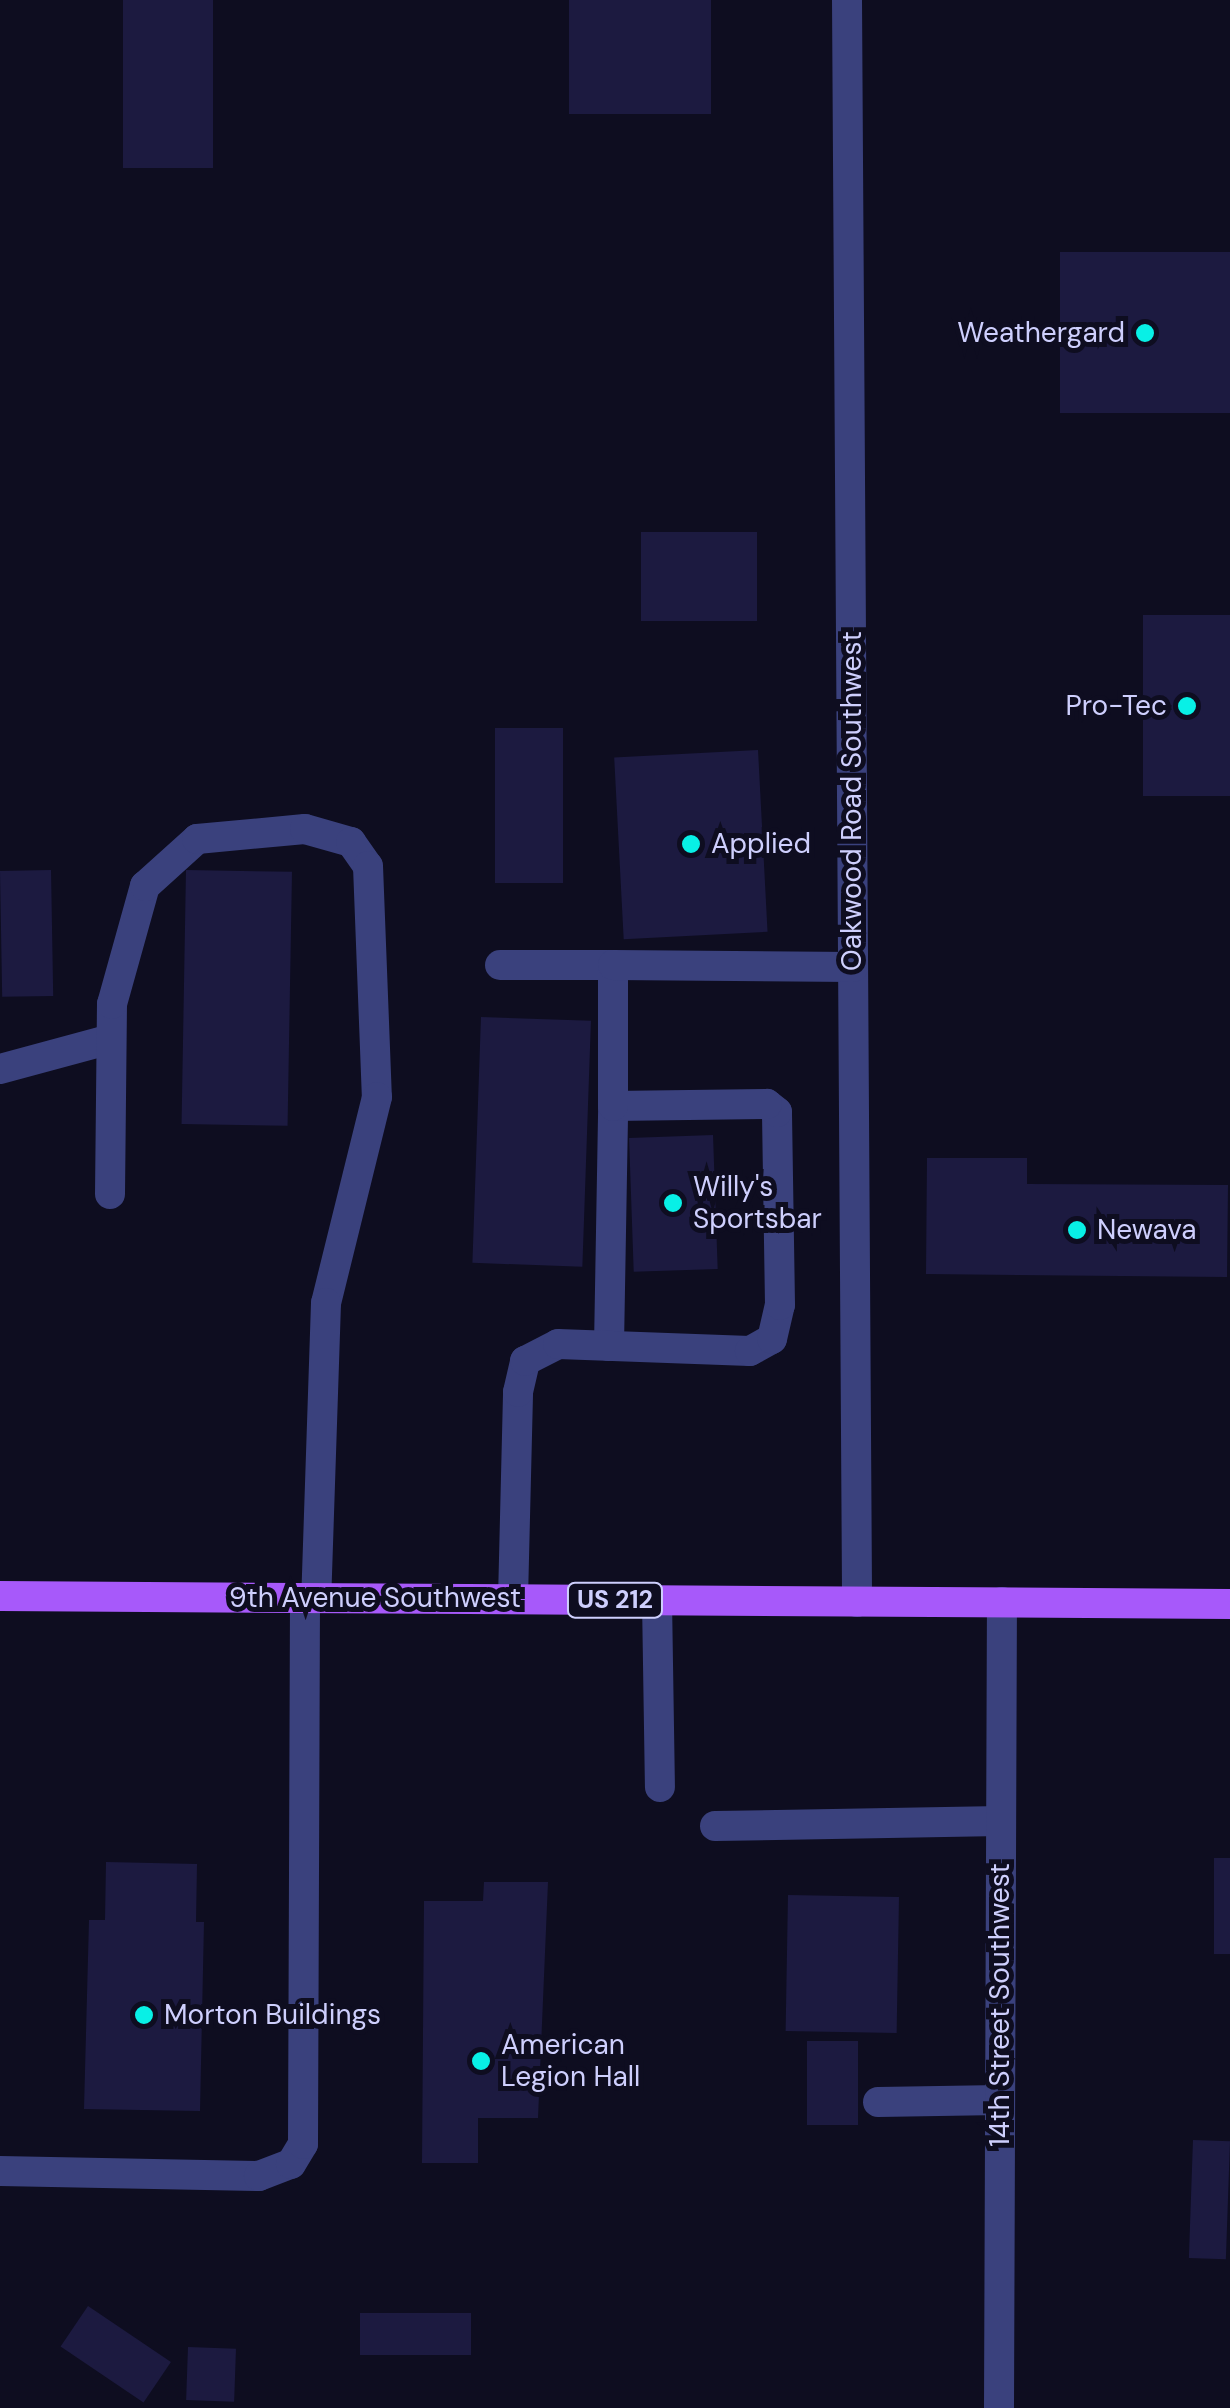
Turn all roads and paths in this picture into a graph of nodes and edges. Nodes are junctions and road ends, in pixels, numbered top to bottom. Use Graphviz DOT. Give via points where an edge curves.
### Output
graph roads {
  1 [pos="848,0"];
  2 [pos="500,966"];
  3 [pos="613,966"];
  4 [pos="853,967"];
  5 [pos="111,1039"];
  6 [pos="0,1068"];
  7 [pos="612,1106"];
  8 [pos="110,1194"];
  9 [pos="608,1346"];
  10 [pos="0,1596"];
  11 [pos="311,1598"];
  12 [pos="512,1599"];
  13 [pos="658,1600"];
  14 [pos="857,1602"];
  15 [pos="1002,1602"];
  16 [pos="1230,1604"];
  17 [pos="660,1786"];
  18 [pos="1001,1821"];
  19 [pos="715,1826"];
  20 [pos="1000,2100"];
  21 [pos="878,2102"];
  22 [pos="0,2172"];
  23 [pos="999,2408"];
  1 -- 4 [label="street, Oakwood Road Southwest"];
  2 -- 3 [label="street"];
  3 -- 4 [label="street"];
  3 -- 7 [label="street"];
  4 -- 14 [label="street, Oakwood Road Southwest"];
  5 -- 6 [label="street"];
  5 -- 8 [label="street"];
  5 -- 11 [label="street" via="112,1004 146,886 196,838 304,828 351,842 368,866 377,1097 326,1303"];
  7 -- 9 [label="street"];
  7 -- 9 [label="street" via="767,1104 777,1112 780,1305 772,1339 750,1352"];
  9 -- 12 [label="street" via="558,1344 525,1362 518,1392"];
  10 -- 11 [label="main road, 9th Avenue Southwest / US 212"];
  11 -- 12 [label="main road, 9th Avenue Southwest / US 212"];
  11 -- 22 [label="street" via="303,2144 291,2164 259,2176"];
  12 -- 13 [label="main road, 9th Avenue Southwest / US 212"];
  13 -- 14 [label="main road, 9th Avenue Southwest / US 212"];
  13 -- 17 [label="street"];
  14 -- 15 [label="main road, 9th Avenue Southwest / US 212"];
  15 -- 16 [label="main road, 9th Avenue Southwest / US 212"];
  15 -- 18 [label="street, 14th Street Southwest"];
  18 -- 19 [label="street"];
  18 -- 20 [label="street, 14th Street Southwest"];
  20 -- 21 [label="street"];
  20 -- 23 [label="street, 14th Street Southwest"];
}
